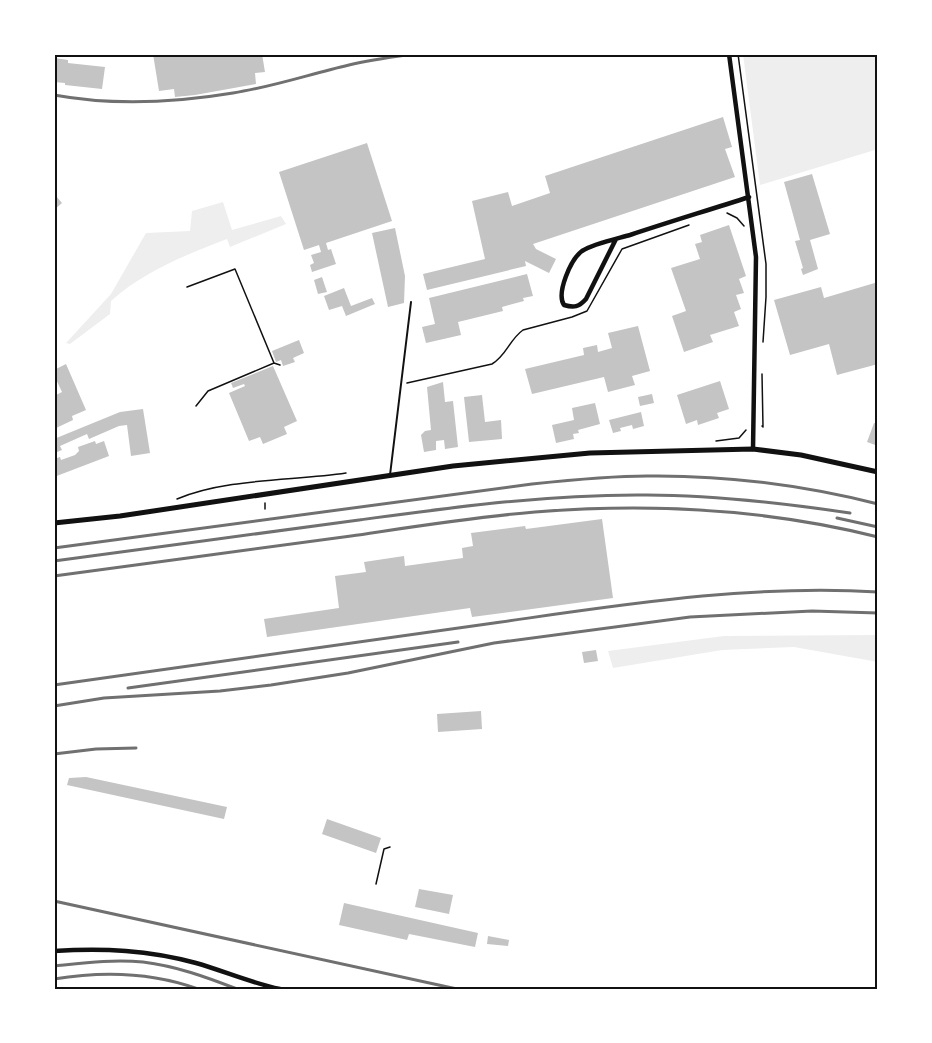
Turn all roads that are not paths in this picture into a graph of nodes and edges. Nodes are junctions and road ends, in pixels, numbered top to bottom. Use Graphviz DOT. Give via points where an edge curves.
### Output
graph roads {
  1 [pos="729,54"];
  2 [pos="749,197"];
  3 [pos="616,239"];
  4 [pos="411,302"];
  5 [pos="753,449"];
  6 [pos="878,472"];
  7 [pos="390,475"];
  8 [pos="54,523"];
  9 [pos="54,951"];
  10 [pos="280,989"];
  1 -- 2 [label="street"];
  2 -- 3 [label="street"];
  2 -- 5 [label="street" via="756,257"];
  3 -- 3 [label="street" via="586,249 576,257 562,286 564,305 573,308 586,299"];
  4 -- 7 [label="lane"];
  5 -- 6 [label="street"];
  5 -- 7 [label="street" via="590,453"];
  7 -- 8 [label="street"];
  9 -- 10 [label="street" via="101,948 157,955"];
}
